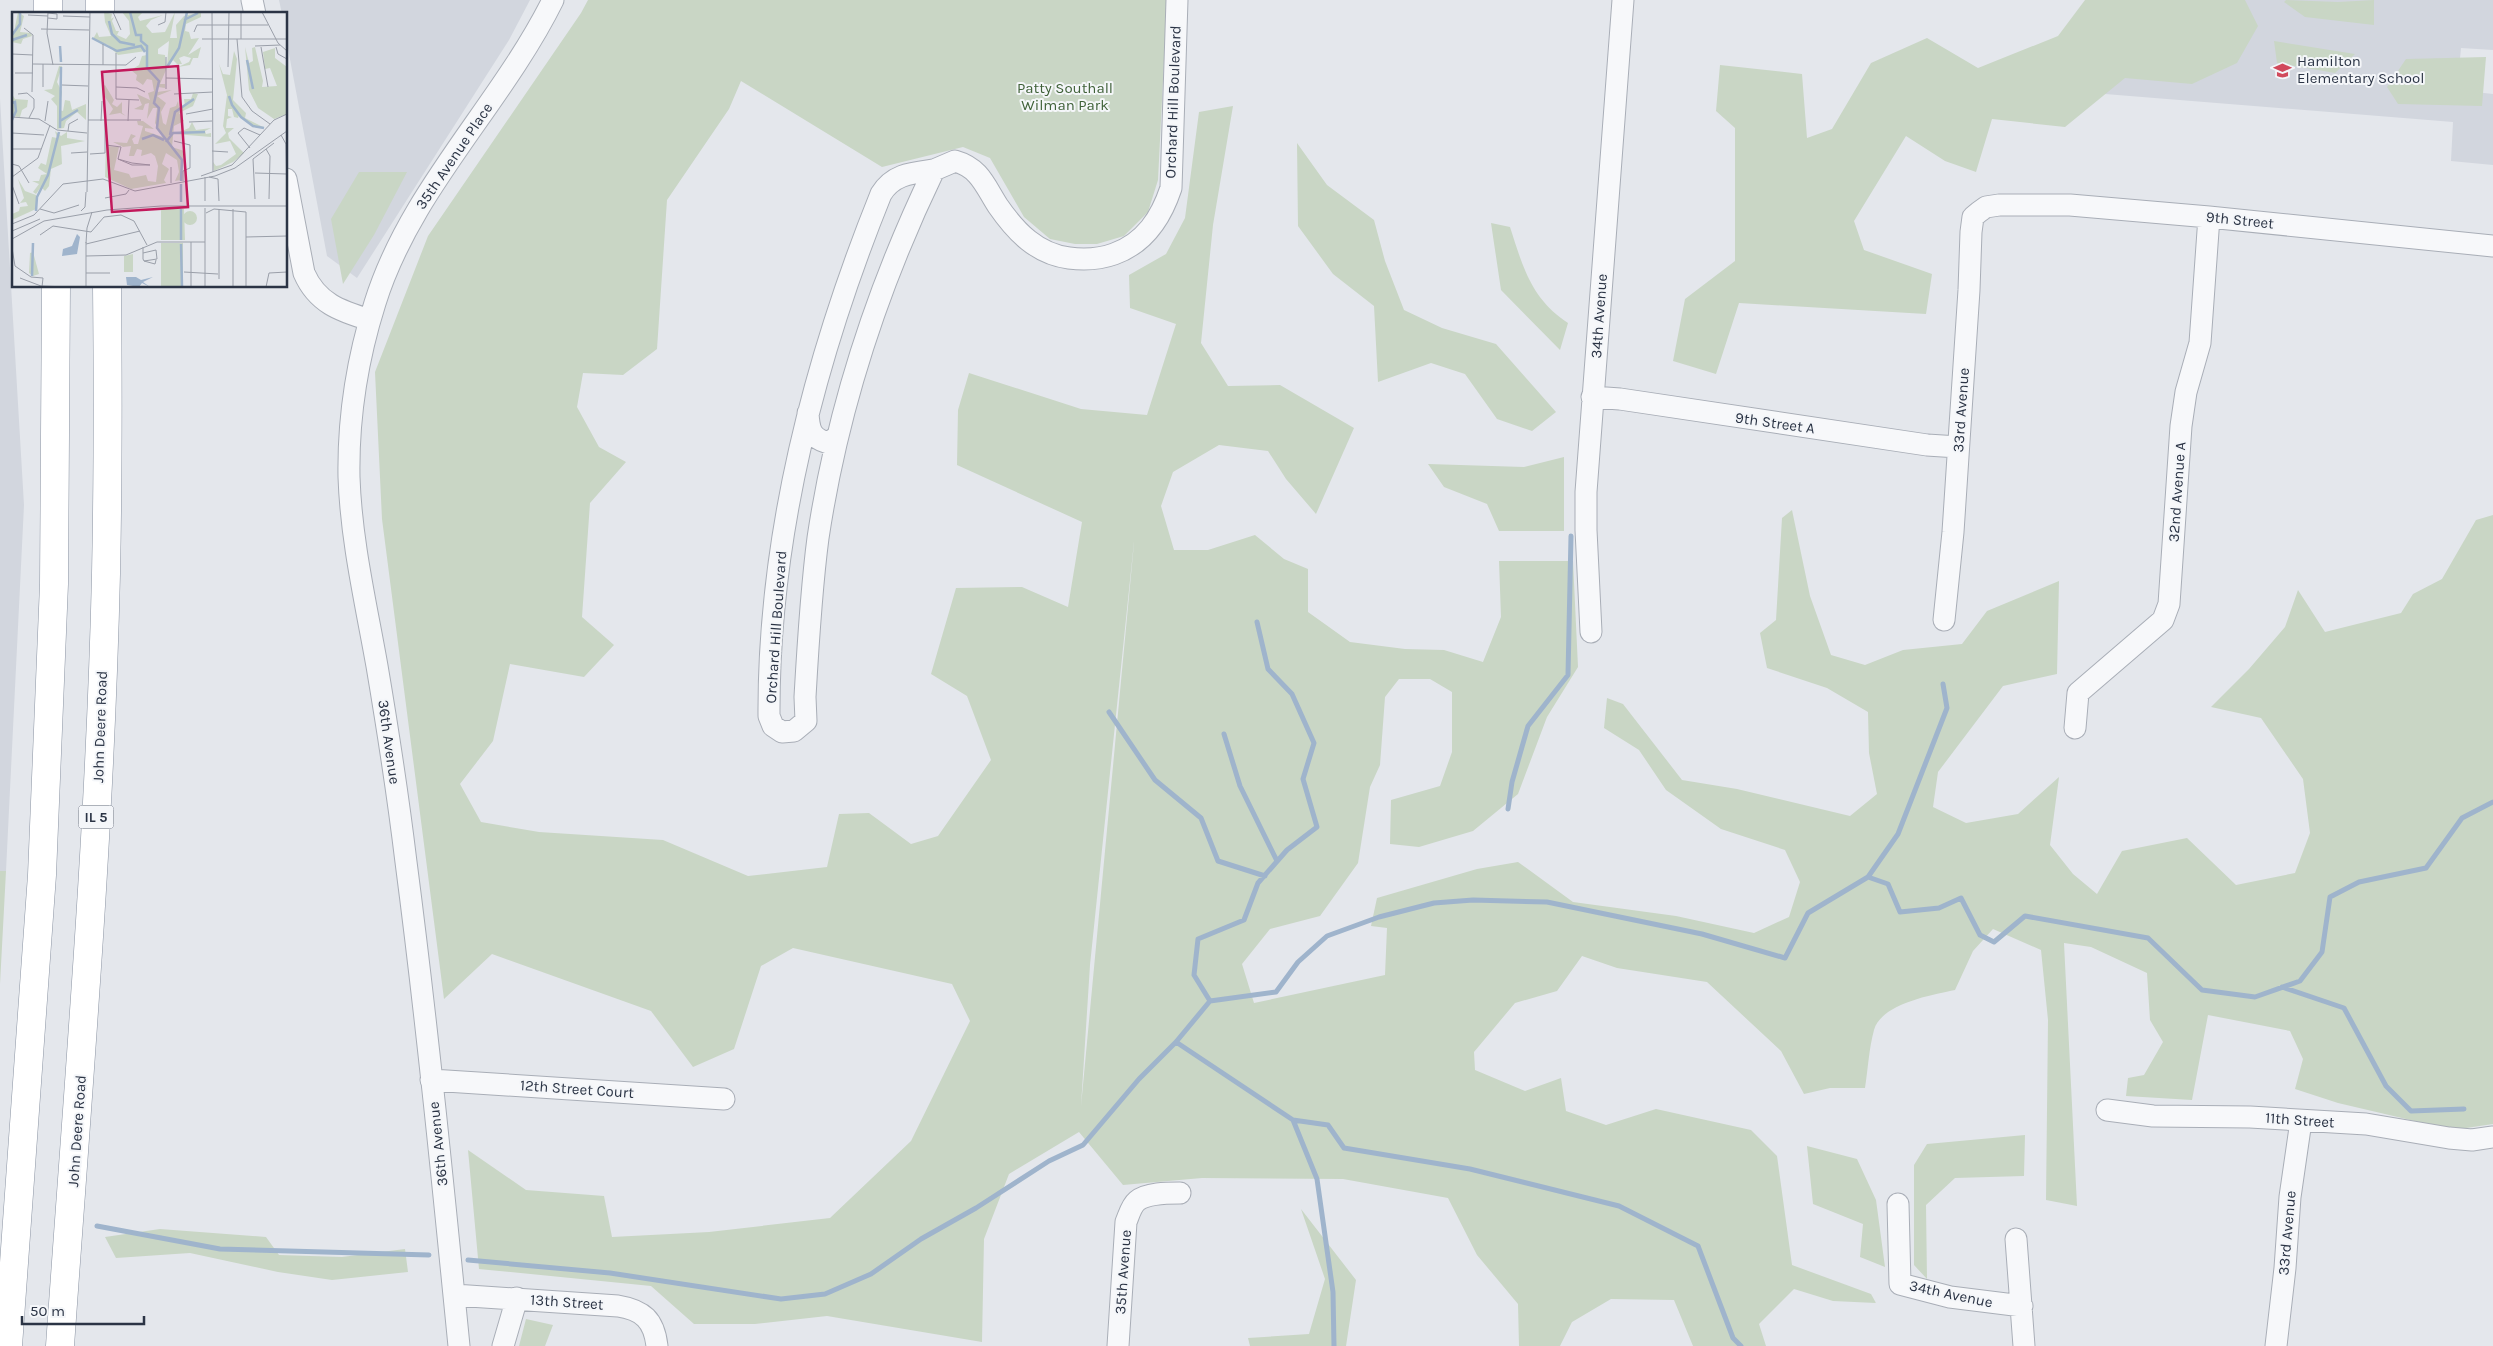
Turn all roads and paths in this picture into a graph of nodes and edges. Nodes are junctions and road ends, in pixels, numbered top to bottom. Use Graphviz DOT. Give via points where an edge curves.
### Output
graph roads {
  1 [pos="553,0"];
  2 [pos="1177,0"];
  3 [pos="1623,0"];
  4 [pos="934,170"];
  5 [pos="288,189"];
  6 [pos="1986,207"];
  7 [pos="2209,217"];
  8 [pos="2493,246"];
  9 [pos="56,288"];
  10 [pos="108,288"];
  11 [pos="370,320"];
  12 [pos="1592,397"];
  13 [pos="808,413"];
  14 [pos="838,436"];
  15 [pos="1958,447"];
  16 [pos="1944,620"];
  17 [pos="1591,632"];
  18 [pos="2075,728"];
  19 [pos="431,1080"];
  20 [pos="724,1099"];
  21 [pos="2107,1110"];
  22 [pos="2301,1121"];
  23 [pos="2493,1137"];
  24 [pos="1180,1194"];
  25 [pos="1898,1204"];
  26 [pos="2016,1238"];
  27 [pos="454,1296"];
  28 [pos="516,1298"];
  29 [pos="2022,1306"];
  30 [pos="8,1346"];
  31 [pos="60,1346"];
  32 [pos="459,1346"];
  33 [pos="503,1346"];
  34 [pos="657,1346"];
  35 [pos="1118,1346"];
  36 [pos="2024,1346"];
  37 [pos="2276,1346"];
  1 -- 11 [label="street, 35th Avenue Place" via="516,64 412,221 392,260"];
  2 -- 4 [label="street, Orchard Hill Boulevard" via="1171,188 1165,206 1139,241 1126,250 1095,259 1055,256 1034,246 1014,226 974,169 955,161"];
  3 -- 12 [label="street, 34th Avenue"];
  4 -- 13 [label="street, Orchard Hill Boulevard" via="900,176 881,194 834,320"];
  4 -- 14 [label="street, Orchard Hill Boulevard" via="903,234 868,330"];
  5 -- 11 [label="street" via="304,273 314,292 339,311"];
  6 -- 7 [label="street, 9th Street" via="2070,205"];
  6 -- 15 [label="street, 33rd Avenue" via="1973,217 1971,232"];
  7 -- 8 [label="street, 9th Street"];
  7 -- 18 [label="street, 32nd Avenue A" via="2200,343 2186,392 2181,426 2170,604 2163,620 2078,693"];
  9 -- 30 [label="highway" via="54,584 42,875"];
  10 -- 31 [label="highway, John Deere Road / IL 5" via="106,575 98,774"];
  11 -- 19 [label="street, 36th Avenue" via="353,404 352,516 406,859"];
  12 -- 15 [label="street, 9th Street A"];
  12 -- 17 [label="street, 34th Avenue" via="1586,530"];
  13 -- 14 [label="street, Orchard Hill Boulevard" via="813,437 828,443"];
  13 -- 14 [label="street, Orchard Hill Boulevard" via="789,497 777,588 769,716 773,726 782,732 794,731 806,721 805,697 818,538"];
  15 -- 16 [label="street, 33rd Avenue"];
  19 -- 20 [label="street, 12th Street Court"];
  19 -- 27 [label="street, 36th Avenue"];
  21 -- 22 [label="street, 11th Street" via="2153,1116 2250,1116"];
  22 -- 23 [label="street, 11th Street" via="2366,1124 2472,1140"];
  22 -- 37 [label="street, 33rd Avenue" via="2290,1197"];
  24 -- 35 [label="street, 35th Avenue" via="1163,1193 1137,1201 1131,1209 1126,1222"];
  25 -- 29 [label="street, 34th Avenue" via="1900,1284 1950,1297"];
  26 -- 29 [label="street"];
  27 -- 28 [label="street, 13th Street"];
  27 -- 32 [label="street, 36th Avenue"];
  28 -- 33 [label="street"];
  28 -- 34 [label="street, 13th Street" via="634,1309 652,1324"];
  29 -- 36 [label="street"];
}
